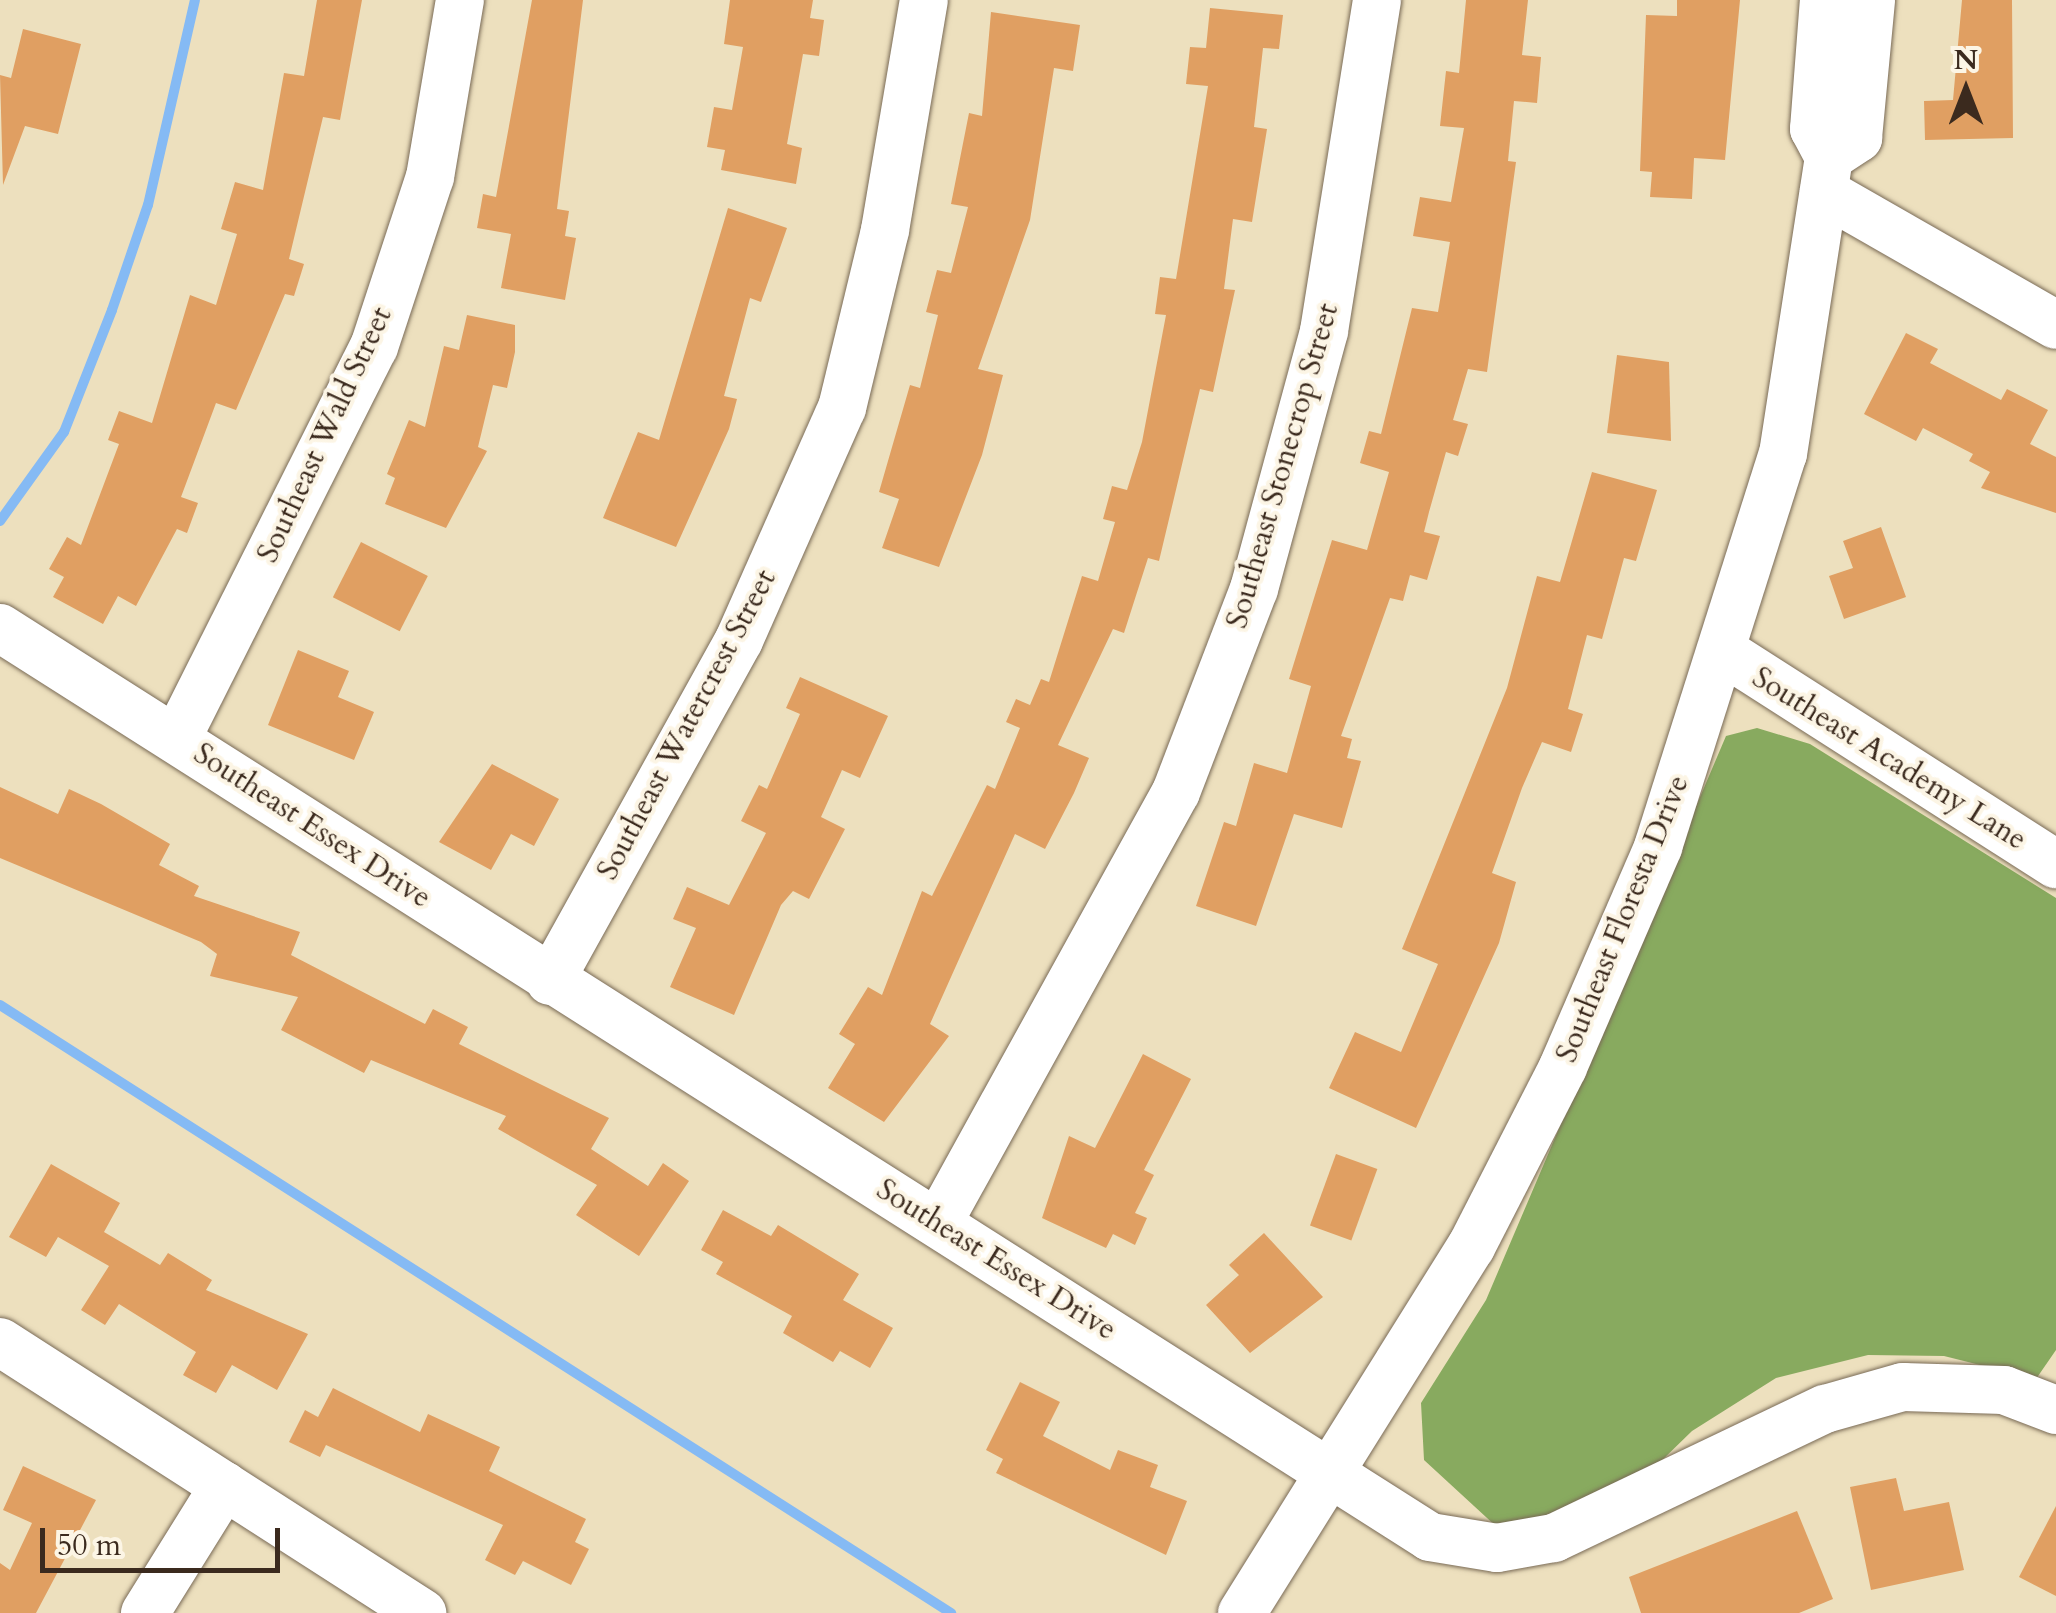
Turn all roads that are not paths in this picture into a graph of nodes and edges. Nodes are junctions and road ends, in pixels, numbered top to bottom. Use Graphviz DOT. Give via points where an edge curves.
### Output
graph roads {
  1 [pos="460,0"];
  2 [pos="924,0"];
  3 [pos="1377,0"];
  4 [pos="1824,0"];
  5 [pos="1871,0"];
  6 [pos="1826,174"];
  7 [pos="2056,325"];
  8 [pos="0,628"];
  9 [pos="1724,652"];
  10 [pos="177,738"];
  11 [pos="2056,864"];
  12 [pos="550,980"];
  13 [pos="938,1223"];
  14 [pos="0,1342"];
  15 [pos="2056,1410"];
  16 [pos="1334,1475"];
  17 [pos="224,1486"];
  18 [pos="145,1613"];
  19 [pos="422,1613"];
  20 [pos="1242,1613"];
  1 -- 10 [label="street, Southeast Wald Street" via="430,177 374,347"];
  2 -- 12 [label="street, Southeast Watercrest Street" via="885,230 842,408 740,640"];
  3 -- 13 [label="street, Southeast Stonecrop Street" via="1324,331 1254,588 1176,792"];
  4 -- 6 [label="street, Southeast Floresta Drive" via="1814,130"];
  5 -- 6 [label="street" via="1858,138"];
  6 -- 7 [label="street"];
  6 -- 9 [label="street, Southeast Floresta Drive" via="1782,454"];
  8 -- 10 [label="street, Southeast Essex Drive"];
  9 -- 11 [label="street, Southeast Academy Lane"];
  9 -- 16 [label="street, Southeast Floresta Drive" via="1658,847 1564,1068 1471,1247"];
  10 -- 12 [label="street, Southeast Essex Drive"];
  12 -- 13 [label="street, Southeast Essex Drive"];
  13 -- 16 [label="street, Southeast Essex Drive"];
  14 -- 17 [label="street"];
  15 -- 16 [label="street, Southeast Essex Drive" via="2004,1390 1903,1387 1824,1409 1554,1538 1497,1548 1430,1537"];
  16 -- 20 [label="street, Southeast Floresta Drive"];
  17 -- 18 [label="street"];
  17 -- 19 [label="street"];
}
